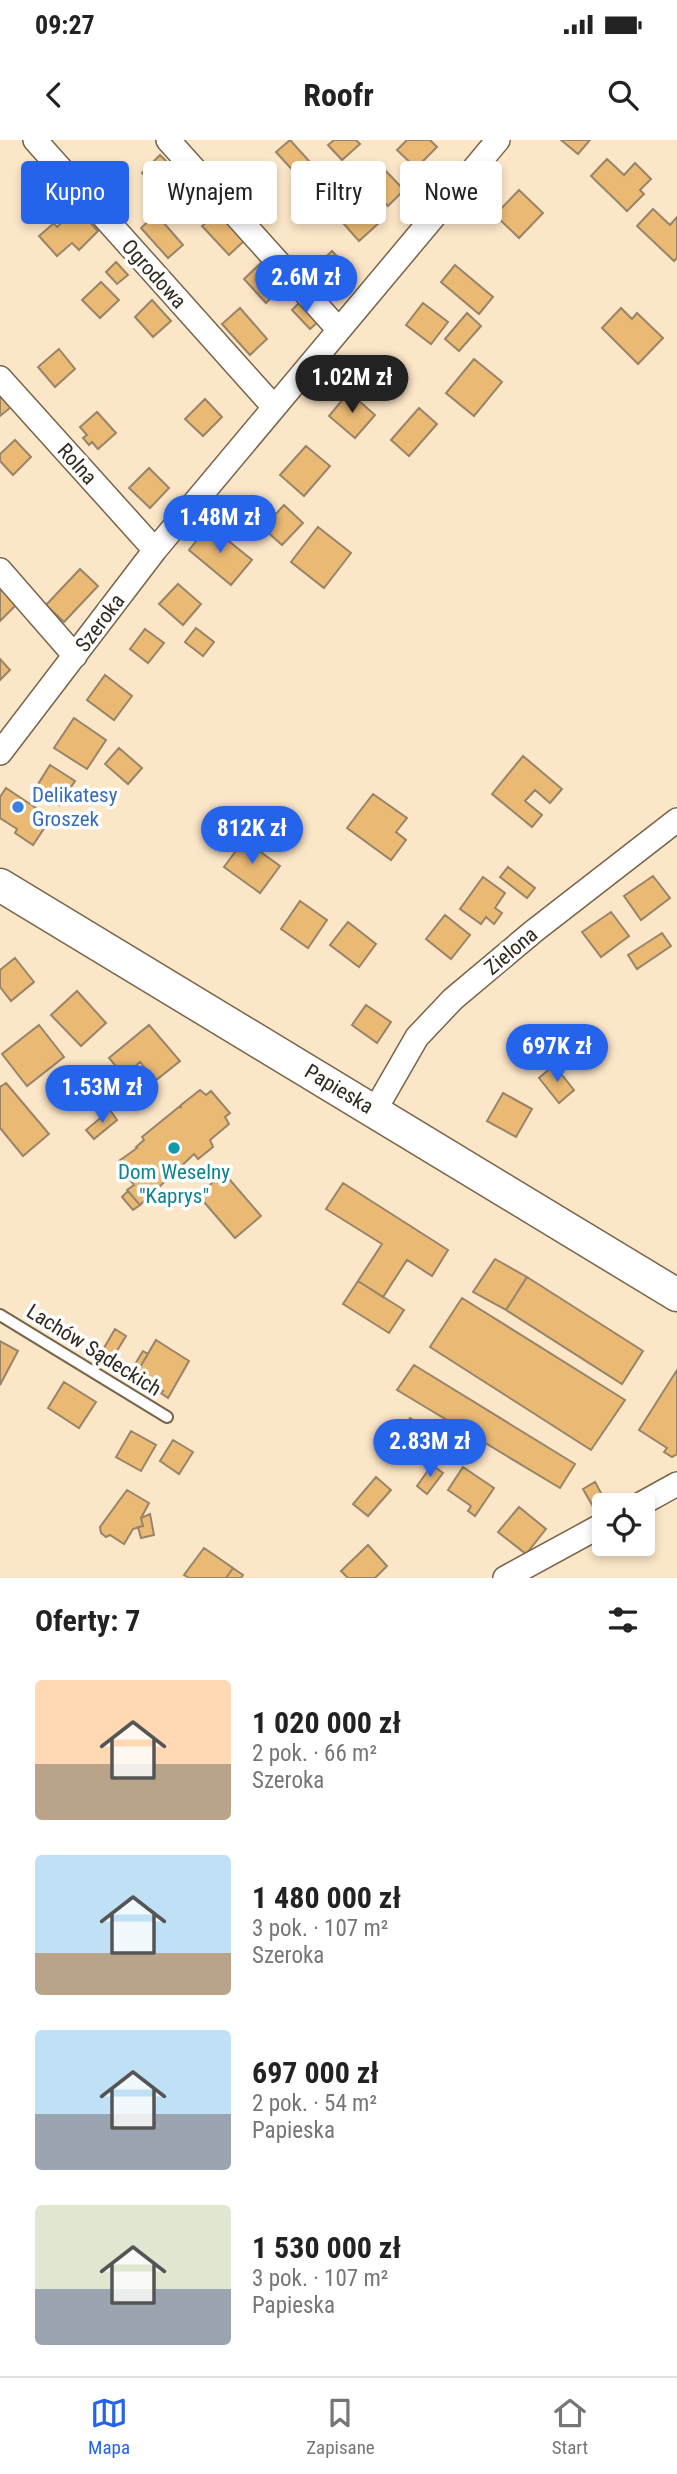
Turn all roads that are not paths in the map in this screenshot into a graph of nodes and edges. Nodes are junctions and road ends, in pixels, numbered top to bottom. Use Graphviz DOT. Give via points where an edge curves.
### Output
graph roads {
  1 [pos="35,140"];
  2 [pos="168,140"];
  3 [pos="498,140"];
  4 [pos="340,330"];
  5 [pos="0,378"];
  6 [pos="274,408"];
  7 [pos="155,550"];
  8 [pos="0,570"];
  9 [pos="75,656"];
  10 [pos="0,753"];
  11 [pos="677,820"];
  12 [pos="0,885"];
  13 [pos="375,1111"];
  14 [pos="677,1295"];
  15 [pos="0,1315"];
  16 [pos="167,1418"];
  17 [pos="677,1484"];
  18 [pos="655,1496"];
  19 [pos="592,1531"];
  20 [pos="505,1578"];
  1 -- 6 [label="street, Ogrodowa"];
  2 -- 4 [label="street"];
  3 -- 4 [label="street, Szeroka"];
  4 -- 6 [label="street, Szeroka"];
  5 -- 7 [label="street, Rolna"];
  6 -- 7 [label="street, Szeroka"];
  7 -- 9 [label="street, Szeroka"];
  8 -- 9 [label="street"];
  9 -- 10 [label="street, Szeroka"];
  11 -- 13 [label="street, Zielona" via="453,999 416,1037"];
  12 -- 13 [label="street, Papieska"];
  13 -- 14 [label="street, Papieska"];
  15 -- 16 [label="lane, Lachów Sądeckich"];
  17 -- 18 [label="street"];
  19 -- 20 [label="street"];
}
